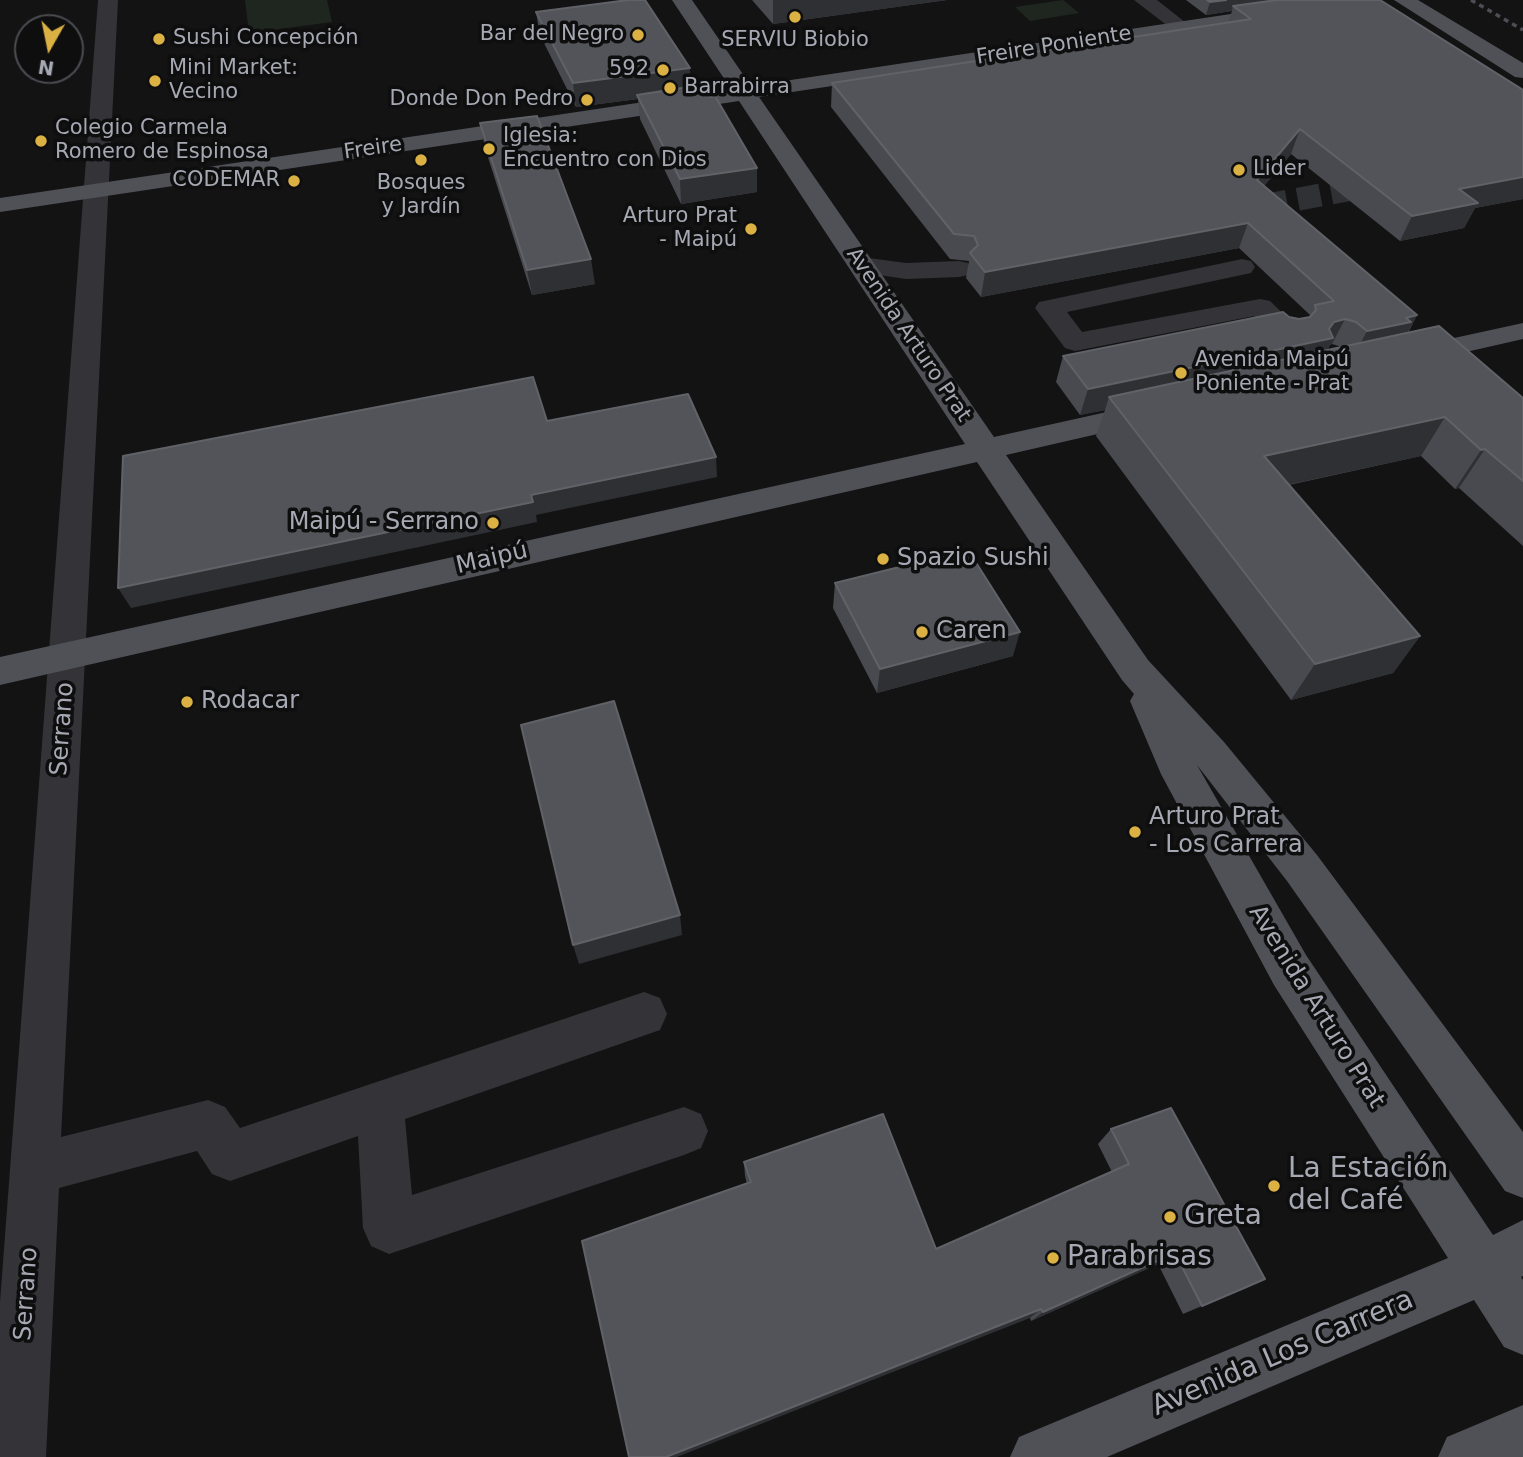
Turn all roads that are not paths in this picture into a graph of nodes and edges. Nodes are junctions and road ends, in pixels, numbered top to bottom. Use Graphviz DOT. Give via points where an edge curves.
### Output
graph roads {
  1 [pos="108,0"];
  2 [pos="682,0"];
  3 [pos="1144,0"];
  4 [pos="1366,0"];
  5 [pos="1404,0"];
  6 [pos="1180,26"];
  7 [pos="1418,32"];
  8 [pos="1523,72"];
  9 [pos="745,93"];
  10 [pos="98,190"];
  11 [pos="0,205"];
  12 [pos="861,265"];
  13 [pos="959,269"];
  14 [pos="1523,331"];
  15 [pos="1298,332"];
  16 [pos="1387,360"];
  17 [pos="1180,406"];
  18 [pos="984,448"];
  19 [pos="68,655"];
  20 [pos="1135,670"];
  21 [pos="0,671"];
  22 [pos="644,1014"];
  23 [pos="380,1105"];
  24 [pos="684,1131"];
  25 [pos="35,1169"];
  26 [pos="1523,1173"];
  27 [pos="1504,1257"];
  28 [pos="1523,1328"];
  29 [pos="1523,1433"];
  30 [pos="17,1457"];
  31 [pos="1039,1457"];
  32 [pos="1467,1457"];
  1 -- 10 [label="street, Serrano"];
  2 -- 9 [label="main road, Avenida Arturo Prat"];
  3 -- 6 [label="street"];
  4 -- 6 [label="main road, Freire Poniente"];
  4 -- 7 [label="street"];
  5 -- 8 [label="main road"];
  6 -- 9 [label="main road, Freire Poniente"];
  9 -- 10 [label="main road, Freire"];
  9 -- 12 [label="main road, Avenida Arturo Prat"];
  10 -- 11 [label="main road, Freire"];
  10 -- 19 [label="street, Serrano"];
  12 -- 13 [label="street" via="906,271"];
  12 -- 18 [label="main road, Avenida Arturo Prat"];
  14 -- 16 [label="main road"];
  15 -- 15 [label="street" via="1260,307 1075,342 1049,308 1233,259"];
  17 -- 18 [label="main road, Maipú"];
  18 -- 19 [label="main road, Maipú"];
  18 -- 20 [label="main road, Avenida Arturo Prat"];
  19 -- 21 [label="main road, Maipú"];
  19 -- 25 [label="street, Serrano"];
  20 -- 26 [label="main road, Avenida Arturo Prat" via="1219,763 1302,868"];
  20 -- 27 [label="main road, Avenida Arturo Prat" via="1181,774 1297,981"];
  22 -- 23 [label="street"];
  23 -- 24 [label="street" via="388,1228"];
  23 -- 25 [label="street" via="230,1156 208,1124"];
  25 -- 30 [label="street, Serrano"];
  27 -- 28 [label="main road, Avenida Arturo Prat"];
  27 -- 31 [label="main road, Avenida Los Carrera"];
  29 -- 32 [label="main road"];
}
